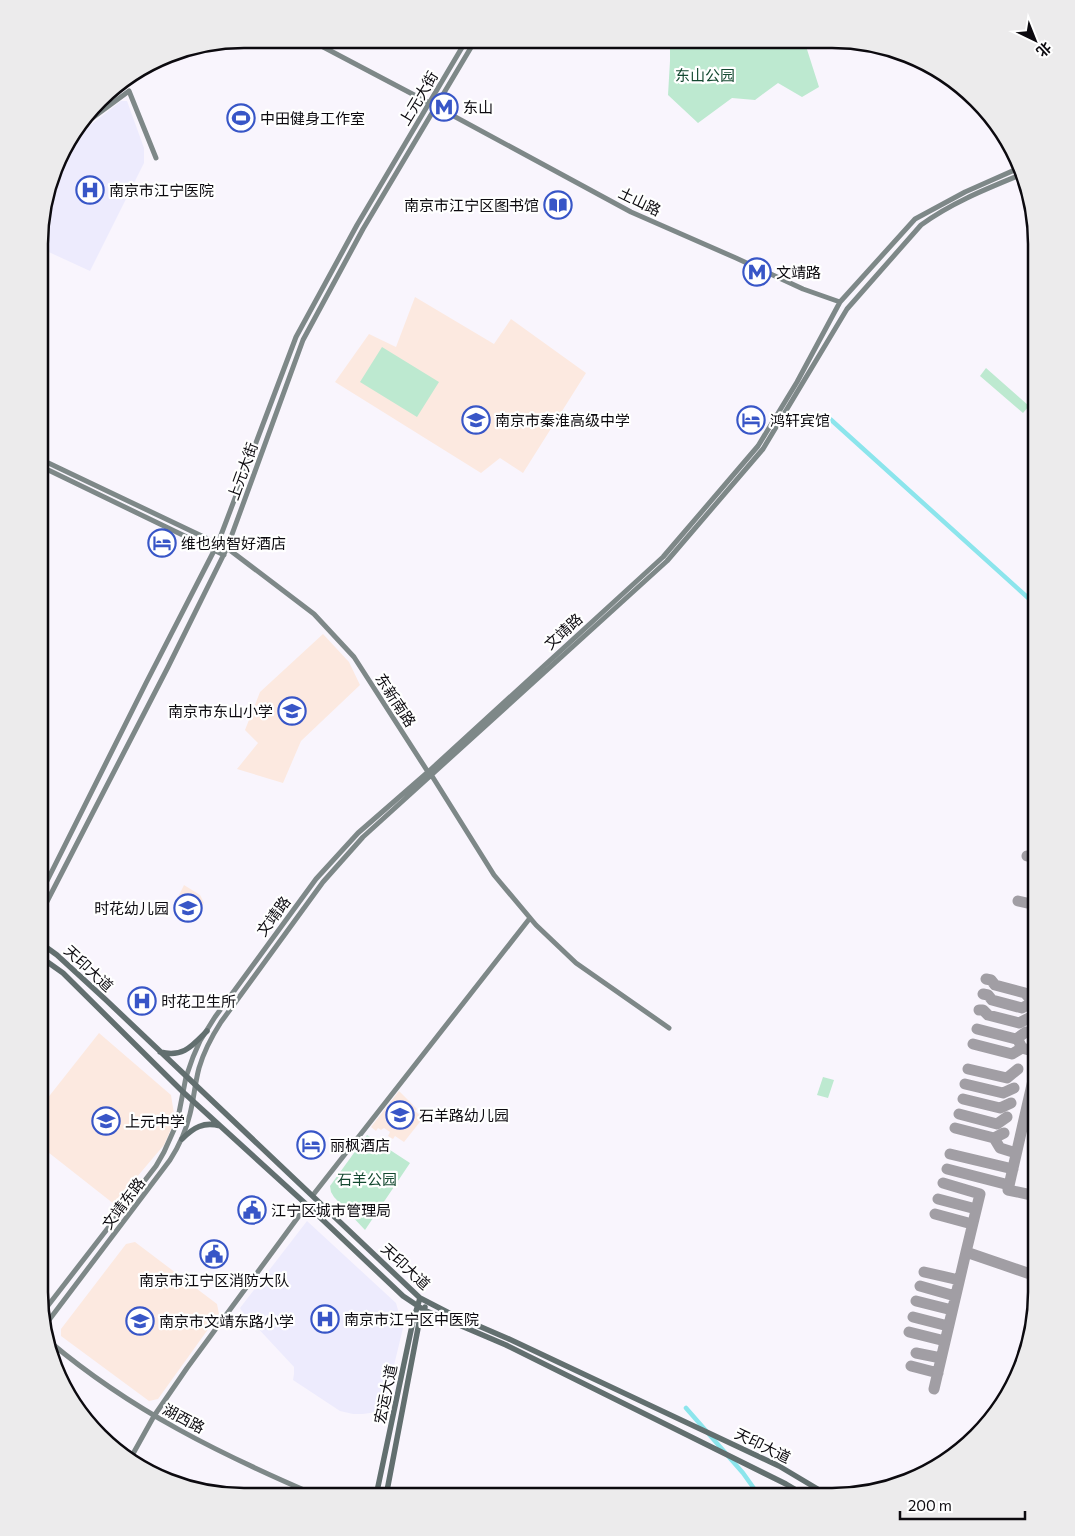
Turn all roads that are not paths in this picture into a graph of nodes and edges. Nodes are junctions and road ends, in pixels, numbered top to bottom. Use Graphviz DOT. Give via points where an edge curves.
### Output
graph roads {
  1 [pos="325,48"];
  2 [pos="462,48"];
  3 [pos="471,48"];
  4 [pos="429,103"];
  5 [pos="437,107"];
  6 [pos="94,116"];
  7 [pos="156,158"];
  8 [pos="1014,170"];
  9 [pos="1016,177"];
  10 [pos="840,302"];
  11 [pos="48,463"];
  12 [pos="48,470"];
  13 [pos="218,543"];
  14 [pos="227,548"];
  15 [pos="214,550"];
  16 [pos="224,555"];
  17 [pos="430,774"];
  18 [pos="48,879"];
  19 [pos="48,900"];
  20 [pos="530,918"];
  21 [pos="48,949"];
  22 [pos="48,963"];
  23 [pos="669,1028"];
  24 [pos="207,1031"];
  25 [pos="158,1052"];
  26 [pos="186,1077"];
  27 [pos="195,1085"];
  28 [pos="183,1092"];
  29 [pos="193,1101"];
  30 [pos="221,1126"];
  31 [pos="182,1139"];
  32 [pos="313,1196"];
  33 [pos="307,1205"];
  34 [pos="420,1298"];
  35 [pos="427,1302"];
  36 [pos="48,1305"];
  37 [pos="417,1306"];
  38 [pos="424,1310"];
  39 [pos="49,1320"];
  40 [pos="508,1342"];
  41 [pos="55,1346"];
  42 [pos="154,1416"];
  43 [pos="133,1454"];
  44 [pos="300,1488"];
  45 [pos="378,1488"];
  46 [pos="388,1488"];
  47 [pos="793,1488"];
  48 [pos="816,1488"];
  1 -- 4 [label="main road, 土山路"];
  2 -- 4 [label="main road, 上元大街"];
  3 -- 5 [label="main road, 上元大街"];
  4 -- 5 [label="main road, 土山路"];
  4 -- 13 [label="main road, 上元大街" via="296,337"];
  5 -- 10 [label="main road, 土山路" via="631,212 803,289"];
  5 -- 14 [label="main road, 上元大街" via="363,229 303,340"];
  6 -- 7 [label="main road" via="128,91"];
  8 -- 10 [label="main road, 文靖路" via="915,219"];
  9 -- 17 [label="main road, 文靖路" via="935,214 921,225 847,309 763,449 667,561"];
  10 -- 17 [label="main road, 文靖路" via="758,446 663,557"];
  11 -- 13 [label="main road, 东新南路"];
  12 -- 15 [label="main road"];
  13 -- 14 [label="main road, 东新南路"];
  13 -- 15 [label="main road, 上元大街"];
  14 -- 16 [label="main road, 上元大街"];
  14 -- 17 [label="main road, 东新南路" via="314,614 354,657"];
  15 -- 16 [label="main road"];
  15 -- 18 [label="main road, 上元大街"];
  16 -- 19 [label="main road, 上元大街"];
  17 -- 20 [label="main road, 东新南路" via="494,875"];
  17 -- 24 [label="main road, 文靖路" via="358,833 316,879"];
  17 -- 27 [label="main road, 文靖路" via="364,837 324,882 221,1022 206,1048"];
  20 -- 23 [label="main road, 东新南路" via="576,963"];
  20 -- 32 [label="main road"];
  21 -- 25 [label="main road, 天印大道"];
  22 -- 28 [label="main road, 天印大道" via="99,1008"];
  24 -- 25 [label="main road" via="180,1053"];
  24 -- 26 [label="main road, 文靖路"];
  25 -- 26 [label="main road, 天印大道"];
  26 -- 27 [label="main road, 天印大道"];
  26 -- 28 [label="main road, 文靖路"];
  27 -- 29 [label="main road, 文靖东路"];
  27 -- 32 [label="main road, 天印大道"];
  28 -- 29 [label="main road, 天印大道"];
  28 -- 36 [label="main road, 文靖东路" via="172,1137 156,1166"];
  29 -- 30 [label="main road, 天印大道"];
  29 -- 31 [label="main road, 文靖东路"];
  30 -- 31 [label="main road" via="198,1126"];
  30 -- 33 [label="main road, 天印大道"];
  31 -- 39 [label="main road, 文靖东路" via="156,1180"];
  32 -- 34 [label="main road, 天印大道"];
  33 -- 37 [label="main road, 天印大道"];
  33 -- 42 [label="main road"];
  34 -- 35 [label="main road, 天印大道"];
  34 -- 37 [label="main road, 宏运大道"];
  35 -- 38 [label="main road, 宏运大道"];
  35 -- 40 [label="main road, 天印大道"];
  37 -- 38 [label="main road, 天印大道"];
  37 -- 45 [label="main road, 宏运大道"];
  38 -- 40 [label="main road, 天印大道"];
  38 -- 46 [label="main road, 宏运大道"];
  40 -- 47 [label="main road, 天印大道"];
  40 -- 48 [label="main road, 天印大道" via="779,1466"];
  41 -- 42 [label="main road, 湖西路" via="94,1377"];
  42 -- 43 [label="main road"];
  42 -- 44 [label="main road, 湖西路" via="209,1446"];
}
